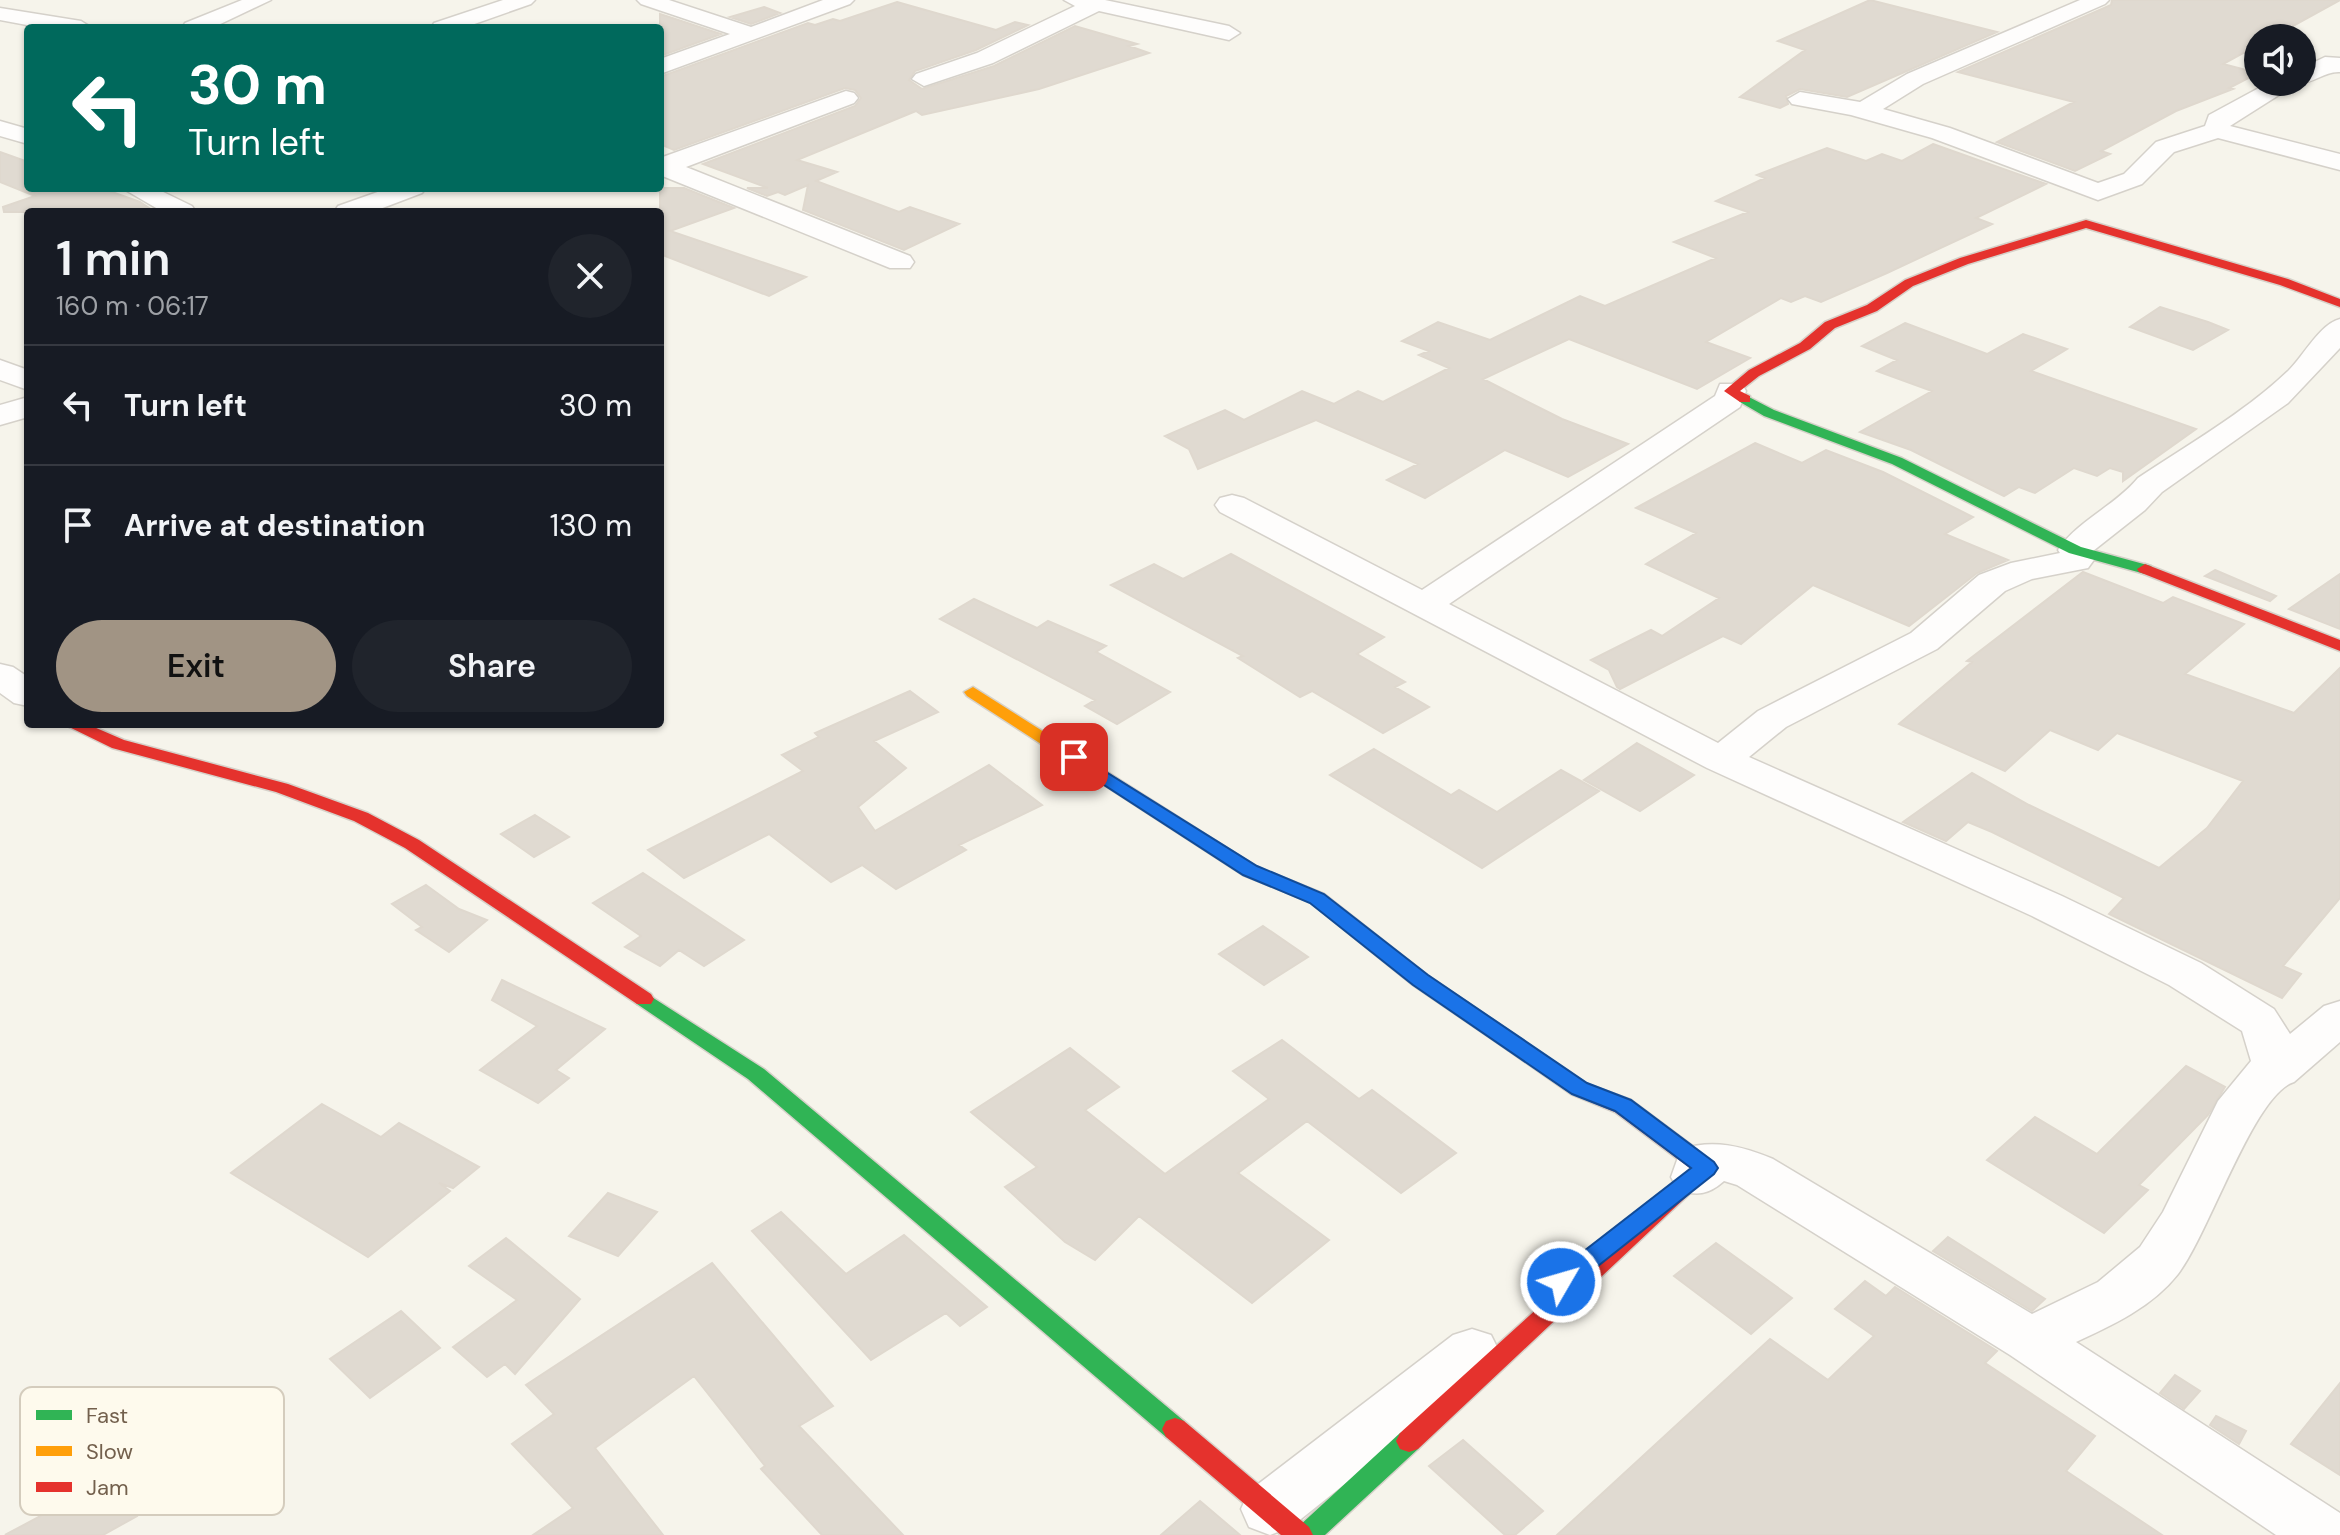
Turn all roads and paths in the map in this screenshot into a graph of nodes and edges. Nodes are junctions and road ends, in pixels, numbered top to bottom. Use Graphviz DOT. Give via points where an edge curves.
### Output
graph roads {
  1 [pos="260,0"];
  2 [pos="524,0"];
  3 [pos="648,0"];
  4 [pos="843,0"];
  5 [pos="2098,0"];
  6 [pos="1085,3"];
  7 [pos="0,14"];
  8 [pos="58,24"];
  9 [pos="203,24"];
  10 [pos="454,24"];
  11 [pos="1229,33"];
  12 [pos="751,34"];
  13 [pos="664,66"];
  14 [pos="2339,67"];
  15 [pos="2316,69"];
  16 [pos="924,79"];
  17 [pos="2262,96"];
  18 [pos="846,98"];
  19 [pos="1800,99"];
  20 [pos="1863,111"];
  21 [pos="0,128"];
  22 [pos="2217,130"];
  23 [pos="24,136"];
  24 [pos="2340,162"];
  25 [pos="664,165"];
  26 [pos="664,167"];
  27 [pos="143,192"];
  28 [pos="402,192"];
  29 [pos="2098,192"];
  30 [pos="175,208"];
  31 [pos="358,208"];
  32 [pos="2086,224"];
  33 [pos="900,262"];
  34 [pos="2340,303"];
  35 [pos="2340,328"];
  36 [pos="0,369"];
  37 [pos="24,379"];
  38 [pos="1731,391"];
  39 [pos="24,407"];
  40 [pos="0,416"];
  41 [pos="1232,505"];
  42 [pos="2081,553"];
  43 [pos="1424,606"];
  44 [pos="2340,646"];
  45 [pos="0,675"];
  46 [pos="24,692"];
  47 [pos="973,692"];
  48 [pos="82,728"];
  49 [pos="1721,760"];
  50 [pos="2340,1017"];
  51 [pos="2277,1070"];
  52 [pos="1706,1168"];
  53 [pos="2029,1339"];
  54 [pos="1292,1526"];
  55 [pos="2324,1535"];
  1 -- 9 [label="street"];
  2 -- 10 [label="street"];
  3 -- 12 [label="street"];
  4 -- 12 [label="street"];
  5 -- 20 [label="street" via="1915,79"];
  6 -- 11 [label="street"];
  6 -- 16 [label="street" via="985,58"];
  7 -- 8 [label="street"];
  12 -- 13 [label="street"];
  14 -- 15 [label="street" via="2325,64"];
  17 -- 22 [label="street" via="2218,120"];
  18 -- 25 [label="street"];
  19 -- 20 [label="street"];
  20 -- 29 [label="street" via="1954,137"];
  21 -- 23 [label="street"];
  22 -- 24 [label="street"];
  22 -- 29 [label="street" via="2165,147 2133,179"];
  26 -- 33 [label="street"];
  27 -- 30 [label="street"];
  28 -- 31 [label="street"];
  29 -- 32 [label="street"];
  32 -- 34 [label="street"];
  32 -- 38 [label="street" via="1909,283 1872,308 1830,325"];
  35 -- 42 [label="street" via="2290,387 2094,529"];
  36 -- 37 [label="street"];
  38 -- 42 [label="street" via="1769,413 1897,461"];
  38 -- 43 [label="street" via="1729,400"];
  39 -- 40 [label="street"];
  41 -- 43 [label="street"];
  42 -- 44 [label="street" via="2209,592"];
  42 -- 49 [label="street" via="2076,561 2023,570 1992,583 1924,641 1772,719"];
  43 -- 49 [label="street"];
  45 -- 46 [label="street"];
  47 -- 52 [label="street" via="1250,871 1317,898 1420,980 1579,1089 1623,1106"];
  48 -- 54 [label="street" via="135,750 335,805 412,844 756,1074"];
  49 -- 51 [label="street" via="2185,974 2258,1020"];
  50 -- 51 [label="street"];
  51 -- 53 [label="street" via="2273,1066 2236,1111 2159,1260 2114,1297"];
  52 -- 53 [label="street" via="1699,1162 1734,1163 1755,1172"];
  52 -- 54 [label="street"];
  53 -- 55 [label="street"];
}
